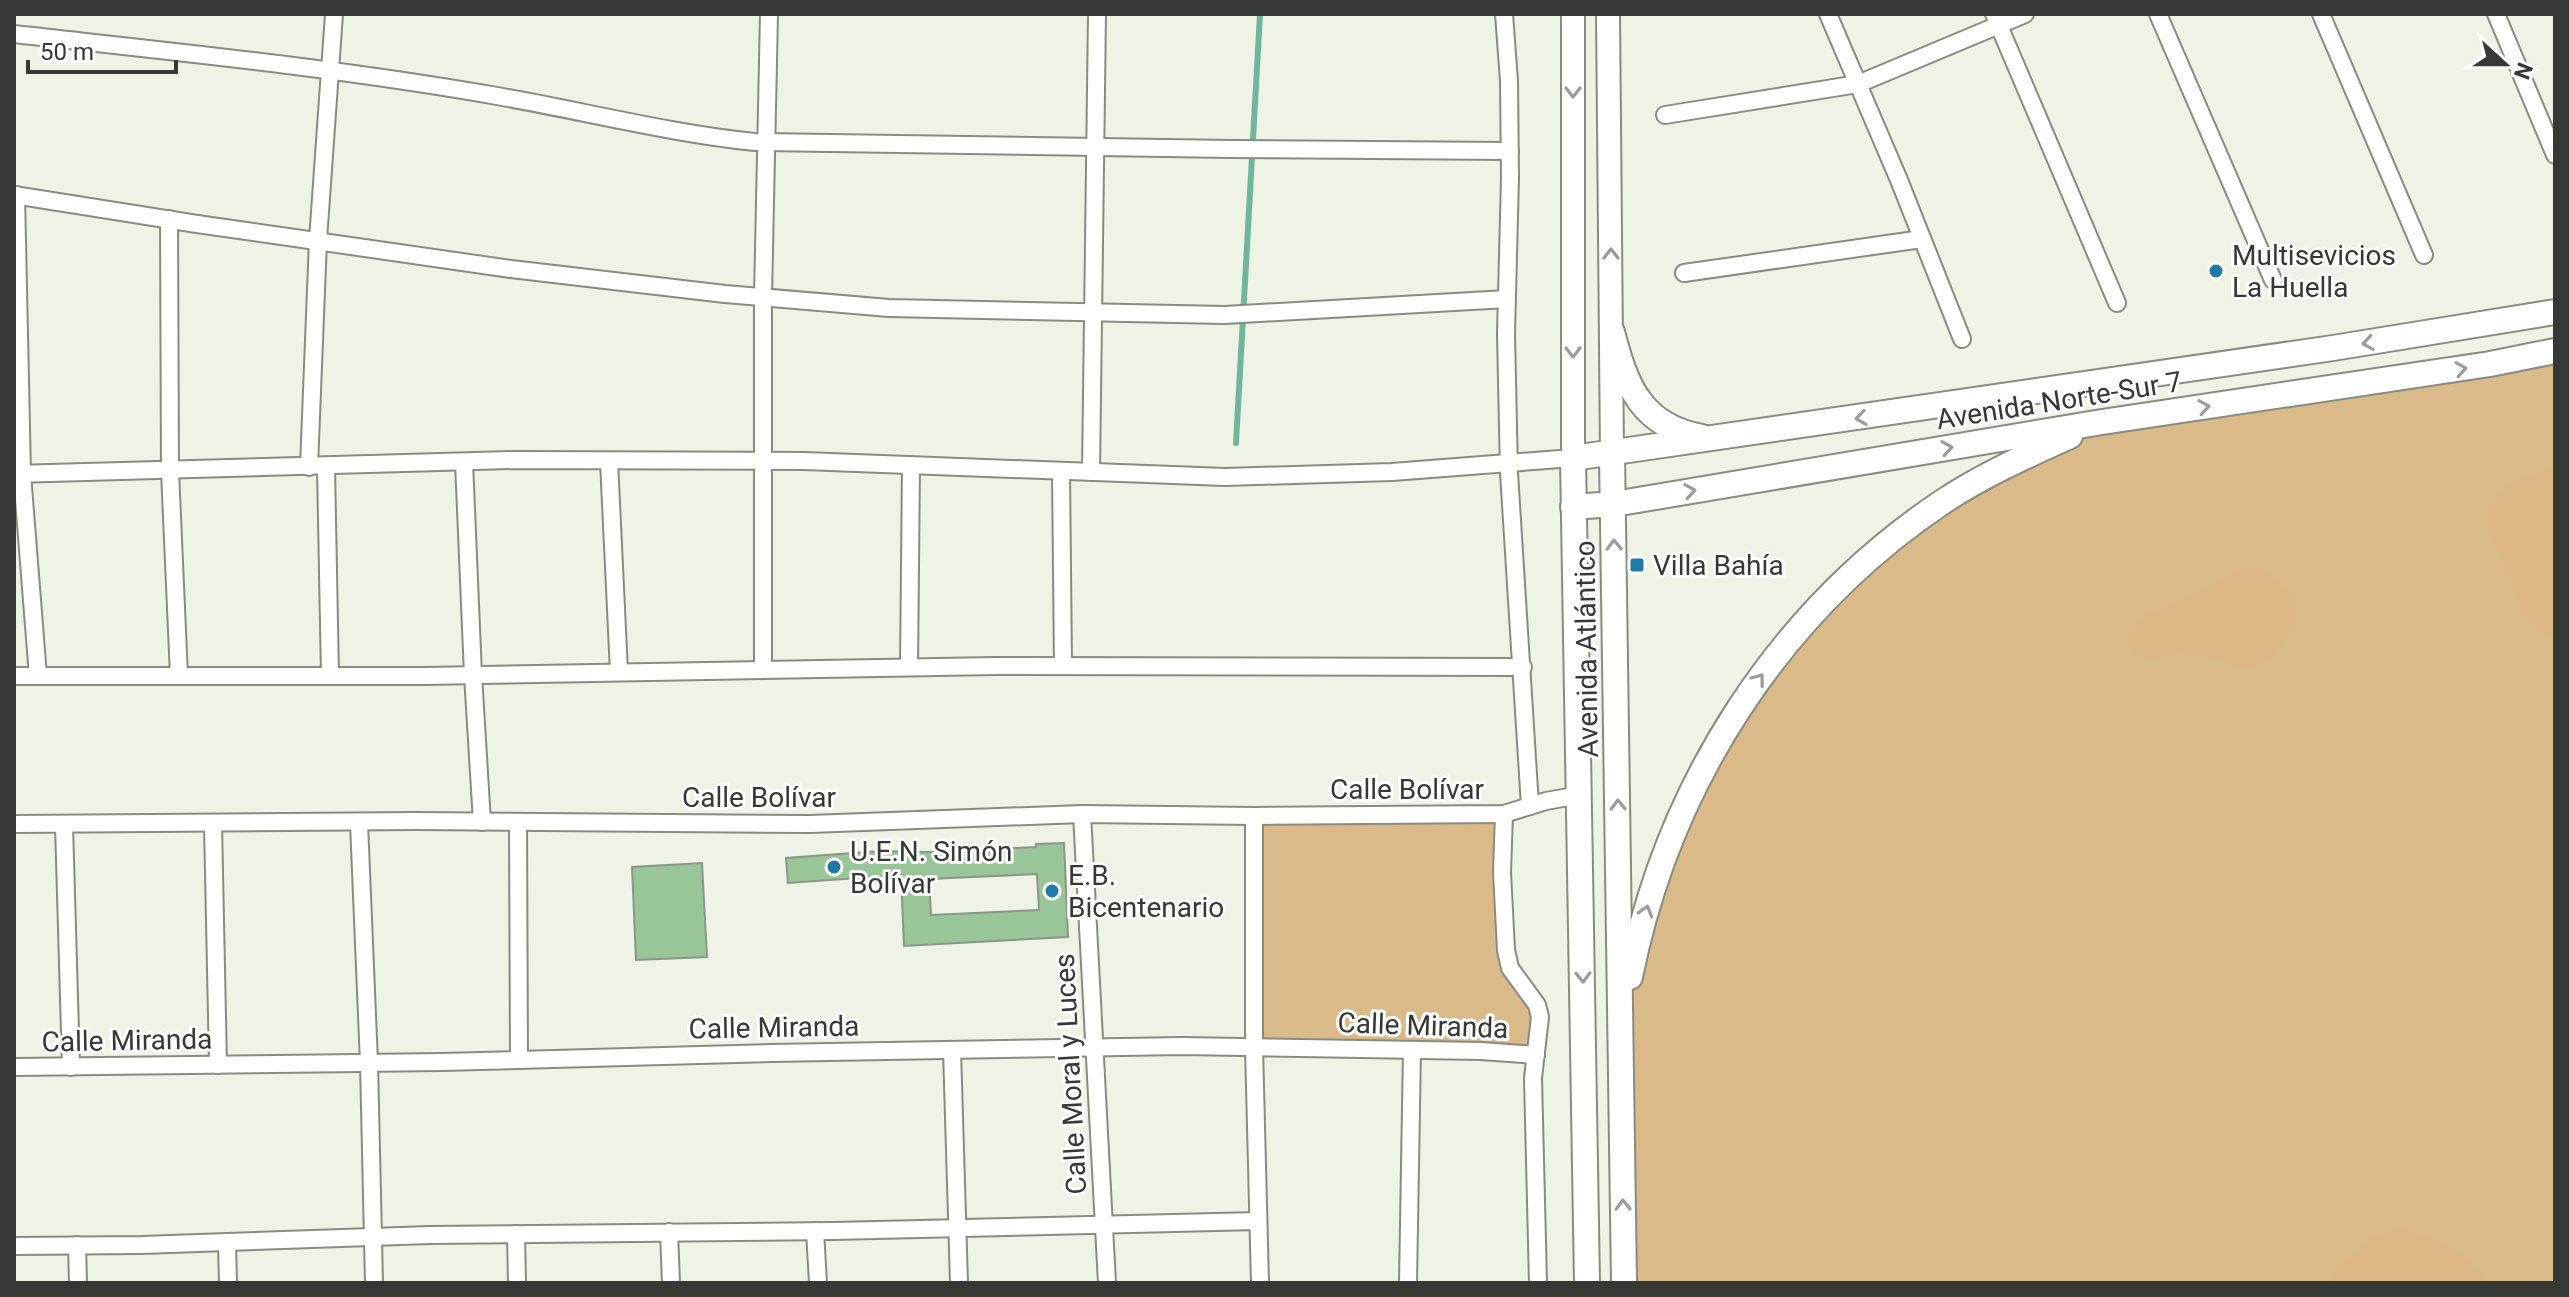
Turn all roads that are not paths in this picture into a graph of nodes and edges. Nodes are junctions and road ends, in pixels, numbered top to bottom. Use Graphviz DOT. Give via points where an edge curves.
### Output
graph roads {
  1 [pos="334,14"];
  2 [pos="769,14"];
  3 [pos="1097,14"];
  4 [pos="1504,14"];
  5 [pos="1573,14"];
  6 [pos="1608,14"];
  7 [pos="1828,14"];
  8 [pos="2025,14"];
  9 [pos="2158,14"];
  10 [pos="2321,14"];
  11 [pos="2496,14"];
  12 [pos="1996,20"];
  13 [pos="14,34"];
  14 [pos="332,71"];
  15 [pos="1858,84"];
  16 [pos="1665,115"];
  17 [pos="765,142"];
  18 [pos="1097,147"];
  19 [pos="1510,151"];
  20 [pos="2555,155"];
  21 [pos="15,195"];
  22 [pos="169,219"];
  23 [pos="1922,239"];
  24 [pos="318,240"];
  25 [pos="2424,255"];
  26 [pos="1684,273"];
  27 [pos="2273,280"];
  28 [pos="763,297"];
  29 [pos="1507,299"];
  30 [pos="2117,303"];
  31 [pos="2555,312"];
  32 [pos="1094,313"];
  33 [pos="1612,332"];
  34 [pos="1962,339"];
  35 [pos="2555,351"];
  36 [pos="2102,422"];
  37 [pos="1712,439"];
  38 [pos="1612,454"];
  39 [pos="1573,458"];
  40 [pos="609,461"];
  41 [pos="764,461"];
  42 [pos="464,462"];
  43 [pos="911,465"];
  44 [pos="1509,465"];
  45 [pos="317,467"];
  46 [pos="170,471"];
  47 [pos="1061,471"];
  48 [pos="1091,472"];
  49 [pos="18,474"];
  50 [pos="1614,504"];
  51 [pos="1573,507"];
  52 [pos="1063,666"];
  53 [pos="909,667"];
  54 [pos="1523,667"];
  55 [pos="763,670"];
  56 [pos="619,672"];
  57 [pos="473,675"];
  58 [pos="14,676"];
  59 [pos="38,676"];
  60 [pos="179,676"];
  61 [pos="330,676"];
  62 [pos="1580,795"];
  63 [pos="1530,806"];
  64 [pos="1082,814"];
  65 [pos="1504,814"];
  66 [pos="1254,816"];
  67 [pos="482,822"];
  68 [pos="518,822"];
  69 [pos="359,823"];
  70 [pos="14,824"];
  71 [pos="213,824"];
  72 [pos="64,825"];
  73 [pos="1621,1043"];
  74 [pos="1254,1047"];
  75 [pos="1096,1048"];
  76 [pos="952,1050"];
  77 [pos="1412,1050"];
  78 [pos="1536,1055"];
  79 [pos="519,1060"];
  80 [pos="369,1063"];
  81 [pos="218,1065"];
  82 [pos="14,1067"];
  83 [pos="71,1067"];
  84 [pos="1258,1221"];
  85 [pos="1104,1226"];
  86 [pos="956,1229"];
  87 [pos="815,1231"];
  88 [pos="669,1232"];
  89 [pos="516,1234"];
  90 [pos="374,1237"];
  91 [pos="227,1242"];
  92 [pos="77,1245"];
  93 [pos="14,1246"];
  94 [pos="78,1283"];
  95 [pos="228,1283"];
  96 [pos="374,1283"];
  97 [pos="517,1283"];
  98 [pos="671,1283"];
  99 [pos="818,1283"];
  100 [pos="959,1283"];
  101 [pos="1107,1283"];
  102 [pos="1260,1283"];
  103 [pos="1408,1283"];
  104 [pos="1538,1283"];
  105 [pos="1587,1283"];
  106 [pos="1624,1283"];
  1 -- 14 [label="street"];
  2 -- 17 [label="street"];
  3 -- 18 [label="street"];
  4 -- 19 [label="street"];
  5 -- 39 [label="street, one-way"];
  33 -- 6 [label="street, Avenida Atlántico, one-way"];
  7 -- 15 [label="street"];
  8 -- 12 [label="street"];
  9 -- 27 [label="street"];
  10 -- 25 [label="street"];
  11 -- 20 [label="street"];
  12 -- 15 [label="street"];
  12 -- 30 [label="street"];
  13 -- 14 [label="street"];
  14 -- 17 [label="street"];
  14 -- 24 [label="street"];
  15 -- 16 [label="street"];
  15 -- 23 [label="street"];
  17 -- 18 [label="street"];
  17 -- 28 [label="street"];
  18 -- 19 [label="street"];
  18 -- 32 [label="street"];
  19 -- 29 [label="street"];
  21 -- 22 [label="street"];
  21 -- 49 [label="street"];
  22 -- 24 [label="street"];
  22 -- 46 [label="street"];
  23 -- 26 [label="street"];
  23 -- 34 [label="street"];
  24 -- 28 [label="street" via="511,269"];
  24 -- 45 [label="street"];
  28 -- 32 [label="street" via="889,308"];
  28 -- 41 [label="street"];
  29 -- 32 [label="street" via="1225,315"];
  29 -- 44 [label="street"];
  31 -- 37 [label="main road, Avenida Norte-Sur 7, one-way"];
  32 -- 48 [label="street"];
  33 -- 37 [label="main road" via="1622,370 1639,402 1669,427"];
  33 -- 38 [label="street, Avenida Atlántico"];
  36 -- 35 [label="main road, Avenida Norte-Sur 7, one-way"];
  50 -- 36 [label="main road, Avenida Norte-Sur 7, one-way"];
  73 -- 36 [label="main road, one-way" via="1639,935 1671,835 1723,732 1762,674 1865,562 1941,503 2027,455"];
  37 -- 38 [label="main road, Avenida Norte-Sur 7"];
  38 -- 39 [label="main road, Avenida Norte-Sur 7"];
  38 -- 50 [label="main road, Avenida Atlántico"];
  39 -- 44 [label="street"];
  39 -- 51 [label="main road, Avenida Atlántico"];
  40 -- 41 [label="street"];
  40 -- 42 [label="street"];
  40 -- 56 [label="street"];
  41 -- 43 [label="street"];
  41 -- 55 [label="street"];
  42 -- 45 [label="street"];
  42 -- 57 [label="street"];
  43 -- 47 [label="street"];
  43 -- 53 [label="street"];
  44 -- 48 [label="street" via="1225,477"];
  44 -- 54 [label="street"];
  45 -- 46 [label="street"];
  45 -- 61 [label="street"];
  46 -- 49 [label="street"];
  46 -- 60 [label="street"];
  47 -- 48 [label="street"];
  47 -- 52 [label="street"];
  49 -- 59 [label="street"];
  50 -- 51 [label="main road, Avenida Norte-Sur 7"];
  73 -- 50 [label="main road, Avenida Atlántico, one-way"];
  51 -- 62 [label="main road, Avenida Atlántico"];
  52 -- 53 [label="street"];
  52 -- 54 [label="street"];
  53 -- 55 [label="street"];
  54 -- 63 [label="street"];
  55 -- 56 [label="street"];
  56 -- 57 [label="street"];
  57 -- 61 [label="street"];
  57 -- 67 [label="street"];
  58 -- 59 [label="street"];
  59 -- 60 [label="street"];
  60 -- 61 [label="street"];
  62 -- 63 [label="street, Calle Bolívar"];
  62 -- 105 [label="main road, Avenida Atlántico, one-way"];
  63 -- 65 [label="street, Calle Bolívar"];
  64 -- 66 [label="street, Calle Bolívar"];
  64 -- 68 [label="street, Calle Bolívar" via="810,824"];
  64 -- 75 [label="street, Calle Moral y Luces"];
  65 -- 66 [label="street, Calle Bolívar"];
  65 -- 78 [label="street" via="1506,950 1510,968 1537,1005"];
  66 -- 74 [label="street"];
  67 -- 68 [label="street, Calle Bolívar"];
  67 -- 69 [label="street, Calle Bolívar"];
  68 -- 79 [label="street"];
  69 -- 71 [label="street, Calle Bolívar"];
  69 -- 80 [label="street"];
  70 -- 72 [label="street, Calle Bolívar"];
  71 -- 72 [label="street, Calle Bolívar"];
  71 -- 81 [label="street"];
  72 -- 83 [label="street"];
  106 -- 73 [label="main road, Avenida Atlántico, one-way"];
  74 -- 75 [label="street, Calle Miranda"];
  74 -- 77 [label="street, Calle Miranda"];
  74 -- 84 [label="street"];
  75 -- 76 [label="street, Calle Miranda"];
  75 -- 85 [label="street, Calle Moral y Luces"];
  76 -- 79 [label="street, Calle Miranda"];
  76 -- 86 [label="street"];
  77 -- 78 [label="street, Calle Miranda"];
  77 -- 103 [label="street"];
  78 -- 104 [label="street"];
  79 -- 80 [label="street, Calle Miranda"];
  80 -- 81 [label="street, Calle Miranda"];
  80 -- 90 [label="street"];
  81 -- 83 [label="street, Calle Miranda"];
  82 -- 83 [label="street, Calle Miranda"];
  84 -- 85 [label="street"];
  84 -- 102 [label="street"];
  85 -- 86 [label="street"];
  85 -- 101 [label="street, Calle Moral y Luces"];
  86 -- 87 [label="street"];
  86 -- 100 [label="street"];
  87 -- 88 [label="street"];
  87 -- 99 [label="street"];
  88 -- 89 [label="street"];
  88 -- 98 [label="street"];
  89 -- 90 [label="street"];
  89 -- 97 [label="street"];
  90 -- 91 [label="street"];
  90 -- 96 [label="street"];
  91 -- 92 [label="street"];
  91 -- 95 [label="street"];
  92 -- 93 [label="street"];
  92 -- 94 [label="street"];
}
